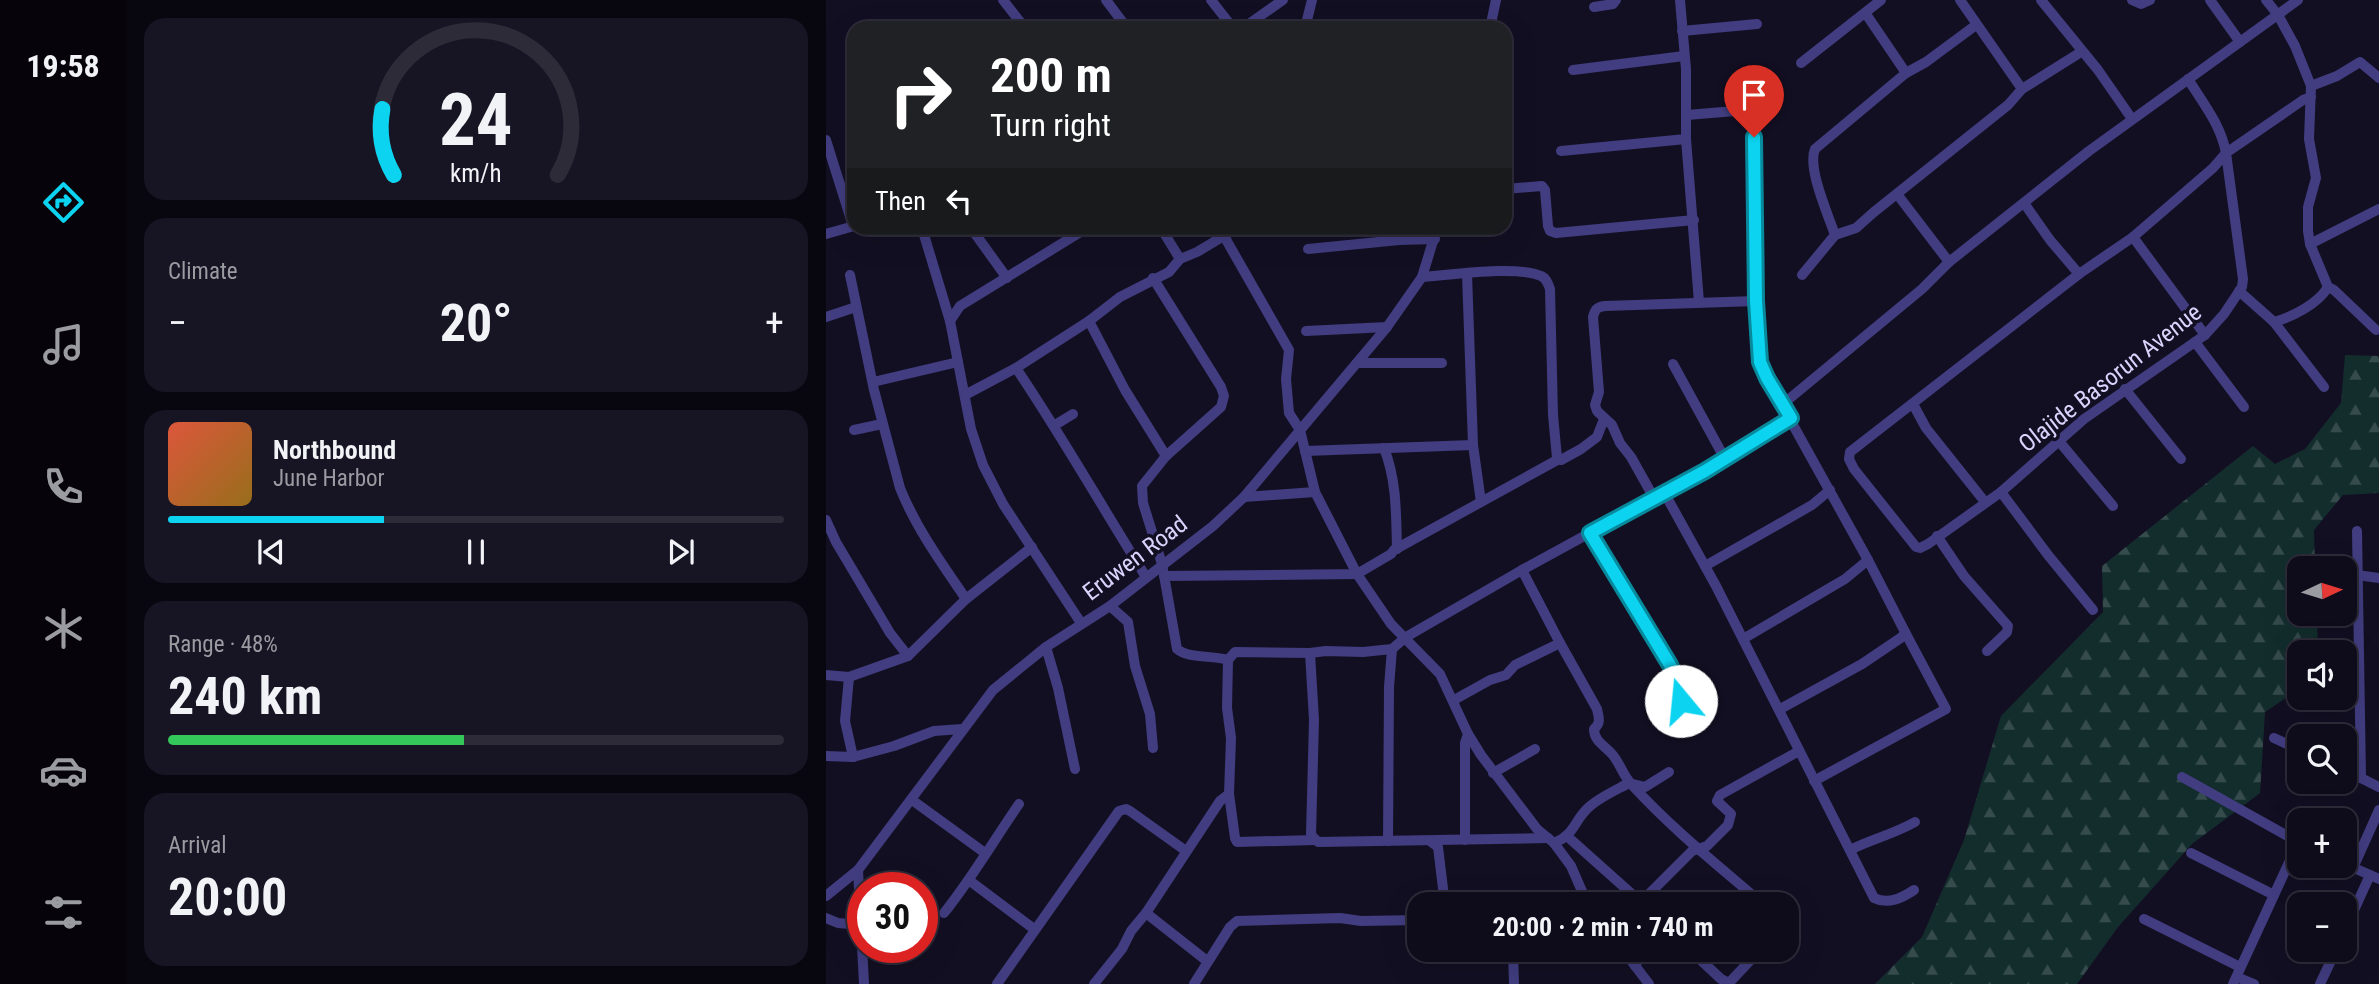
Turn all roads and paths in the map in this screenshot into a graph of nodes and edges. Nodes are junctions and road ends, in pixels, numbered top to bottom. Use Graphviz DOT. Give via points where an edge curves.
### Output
graph roads {
  1 [pos="1003,0"];
  2 [pos="1106,0"];
  3 [pos="1211,0"];
  4 [pos="1283,0"];
  5 [pos="1312,0"];
  6 [pos="1496,0"];
  7 [pos="1616,0"];
  8 [pos="1680,0"];
  9 [pos="1881,0"];
  10 [pos="1960,0"];
  11 [pos="2040,0"];
  12 [pos="2132,0"];
  13 [pos="2150,0"];
  14 [pos="2210,0"];
  15 [pos="2266,0"];
  16 [pos="2298,0"];
  17 [pos="1594,7"];
  18 [pos="1866,14"];
  19 [pos="2278,15"];
  20 [pos="1020,21"];
  21 [pos="1122,21"];
  22 [pos="1228,21"];
  23 [pos="1253,21"];
  24 [pos="1308,21"];
  25 [pos="1492,21"];
  26 [pos="1757,24"];
  27 [pos="1976,24"];
  28 [pos="1682,31"];
  29 [pos="2239,42"];
  30 [pos="2081,52"];
  31 [pos="1684,57"];
  32 [pos="1801,63"];
  33 [pos="1573,70"];
  34 [pos="1906,73"];
  35 [pos="2379,77"];
  36 [pos="2188,79"];
  37 [pos="2022,89"];
  38 [pos="2311,91"];
  39 [pos="1686,115"];
  40 [pos="2132,119"];
  41 [pos="1686,139"];
  42 [pos="826,140"];
  43 [pos="1561,151"];
  44 [pos="2226,153"];
  45 [pos="1512,188"];
  46 [pos="1897,194"];
  47 [pos="2024,203"];
  48 [pos="847,207"];
  49 [pos="2379,209"];
  50 [pos="1694,220"];
  51 [pos="847,228"];
  52 [pos="826,234"];
  53 [pos="924,235"];
  54 [pos="976,235"];
  55 [pos="1069,235"];
  56 [pos="1165,235"];
  57 [pos="1435,235"];
  58 [pos="1835,235"];
  59 [pos="1224,236"];
  60 [pos="2133,237"];
  61 [pos="1434,239"];
  62 [pos="2310,244"];
  63 [pos="1308,250"];
  64 [pos="1180,259"];
  65 [pos="1949,262"];
  66 [pos="1467,274"];
  67 [pos="2079,274"];
  68 [pos="850,275"];
  69 [pos="1802,275"];
  70 [pos="1422,277"];
  71 [pos="1007,278"];
  72 [pos="1153,278"];
  73 [pos="2328,287"];
  74 [pos="2239,291"];
  75 [pos="944,299"];
  76 [pos="1756,301"];
  77 [pos="1699,302"];
  78 [pos="960,306"];
  79 [pos="856,307"];
  80 [pos="826,317"];
  81 [pos="950,321"];
  82 [pos="1089,321"];
  83 [pos="2274,322"];
  84 [pos="1387,327"];
  85 [pos="2376,330"];
  86 [pos="1306,331"];
  87 [pos="2205,335"];
  88 [pos="2195,342"];
  89 [pos="958,362"];
  90 [pos="1357,363"];
  91 [pos="1442,363"];
  92 [pos="1673,364"];
  93 [pos="1016,368"];
  94 [pos="873,382"];
  95 [pos="2324,387"];
  96 [pos="2125,389"];
  97 [pos="965,395"];
  98 [pos="1783,404"];
  99 [pos="1913,404"];
  100 [pos="2244,407"];
  101 [pos="1073,414"];
  102 [pos="1791,418"];
  103 [pos="1604,419"];
  104 [pos="882,424"];
  105 [pos="1055,425"];
  106 [pos="854,430"];
  107 [pos="1300,430"];
  108 [pos="1597,437"];
  109 [pos="2058,440"];
  110 [pos="1619,443"];
  111 [pos="1473,445"];
  112 [pos="1384,448"];
  113 [pos="1305,451"];
  114 [pos="1166,456"];
  115 [pos="1559,459"];
  116 [pos="1725,459"];
  117 [pos="2181,459"];
  118 [pos="1830,491"];
  119 [pos="1315,492"];
  120 [pos="2001,492"];
  121 [pos="1665,494"];
  122 [pos="1244,497"];
  123 [pos="1654,498"];
  124 [pos="1481,502"];
  125 [pos="1985,502"];
  126 [pos="2113,506"];
  127 [pos="826,520"];
  128 [pos="2357,531"];
  129 [pos="1590,533"];
  130 [pos="1937,537"];
  131 [pos="1032,547"];
  132 [pos="1397,549"];
  133 [pos="2357,556"];
  134 [pos="1868,560"];
  135 [pos="1162,564"];
  136 [pos="1705,566"];
  137 [pos="1522,570"];
  138 [pos="1357,574"];
  139 [pos="2357,575"];
  140 [pos="1164,576"];
  141 [pos="1146,577"];
  142 [pos="2379,578"];
  143 [pos="966,599"];
  144 [pos="1110,606"];
  145 [pos="2093,610"];
  146 [pos="1081,623"];
  147 [pos="1905,632"];
  148 [pos="1406,637"];
  149 [pos="1743,639"];
  150 [pos="1559,643"];
  151 [pos="1046,647"];
  152 [pos="1392,649"];
  153 [pos="1987,651"];
  154 [pos="1310,653"];
  155 [pos="908,656"];
  156 [pos="1228,660"];
  157 [pos="826,675"];
  158 [pos="849,677"];
  159 [pos="1454,700"];
  160 [pos="1780,709"];
  161 [pos="1682,715"];
  162 [pos="962,729"];
  163 [pos="847,734"];
  164 [pos="1468,734"];
  165 [pos="2274,738"];
  166 [pos="2287,744"];
  167 [pos="1153,748"];
  168 [pos="1535,749"];
  169 [pos="1798,751"];
  170 [pos="831,756"];
  171 [pos="853,757"];
  172 [pos="1075,769"];
  173 [pos="1669,772"];
  174 [pos="1493,773"];
  175 [pos="2357,776"];
  176 [pos="2182,777"];
  177 [pos="2361,778"];
  178 [pos="1815,781"];
  179 [pos="1629,783"];
  180 [pos="2379,787"];
  181 [pos="1229,794"];
  182 [pos="912,800"];
  183 [pos="1019,804"];
  184 [pos="2379,810"];
  185 [pos="1915,822"];
  186 [pos="2287,836"];
  187 [pos="1568,837"];
  188 [pos="1315,840"];
  189 [pos="1465,840"];
  190 [pos="1388,841"];
  191 [pos="1430,841"];
  192 [pos="1551,841"];
  193 [pos="1699,849"];
  194 [pos="1850,850"];
  195 [pos="1186,851"];
  196 [pos="2357,851"];
  197 [pos="985,853"];
  198 [pos="2191,853"];
  199 [pos="2287,868"];
  200 [pos="858,870"];
  201 [pos="2357,870"];
  202 [pos="2374,877"];
  203 [pos="970,881"];
  204 [pos="1914,890"];
  205 [pos="1443,892"];
  206 [pos="1582,892"];
  207 [pos="1630,892"];
  208 [pos="1651,892"];
  209 [pos="1749,892"];
  210 [pos="2274,895"];
  211 [pos="826,896"];
  212 [pos="2357,908"];
  213 [pos="944,913"];
  214 [pos="1146,913"];
  215 [pos="826,918"];
  216 [pos="2144,919"];
  217 [pos="1407,920"];
  218 [pos="847,924"];
  219 [pos="1034,929"];
  220 [pos="1208,961"];
  221 [pos="1513,962"];
  222 [pos="1632,962"];
  223 [pos="1637,962"];
  224 [pos="1703,962"];
  225 [pos="1750,962"];
  226 [pos="2330,962"];
  227 [pos="863,963"];
  228 [pos="1635,966"];
  229 [pos="2236,976"];
  230 [pos="864,984"];
  231 [pos="997,984"];
  232 [pos="1094,984"];
  233 [pos="1195,984"];
  234 [pos="1514,984"];
  235 [pos="1649,984"];
  236 [pos="1731,984"];
  237 [pos="2254,984"];
  238 [pos="2320,984"];
  1 -- 20 [label="street"];
  2 -- 21 [label="street"];
  3 -- 22 [label="street"];
  4 -- 23 [label="street"];
  5 -- 24 [label="street"];
  6 -- 25 [label="street"];
  7 -- 17 [label="street"];
  8 -- 28 [label="street"];
  9 -- 18 [label="street"];
  10 -- 27 [label="street"];
  11 -- 30 [label="street"];
  12 -- 13 [label="street" via="2141,4"];
  14 -- 29 [label="street"];
  15 -- 19 [label="street"];
  16 -- 19 [label="street"];
  18 -- 32 [label="street"];
  18 -- 34 [label="street"];
  19 -- 29 [label="street"];
  19 -- 38 [label="street"];
  26 -- 28 [label="street"];
  27 -- 34 [label="street"];
  27 -- 37 [label="street"];
  28 -- 31 [label="street"];
  29 -- 36 [label="street"];
  30 -- 37 [label="street"];
  30 -- 40 [label="street"];
  31 -- 33 [label="street"];
  31 -- 39 [label="street"];
  34 -- 58 [label="street" via="1815,149 1812,157"];
  35 -- 38 [label="street" via="2360,62"];
  36 -- 40 [label="street"];
  36 -- 44 [label="street" via="2220,130"];
  37 -- 46 [label="street"];
  38 -- 44 [label="street"];
  38 -- 62 [label="street" via="2309,139 2316,178 2308,207"];
  39 -- 41 [label="street"];
  39 -- 76 [label="street" via="1753,113"];
  40 -- 47 [label="street"];
  41 -- 43 [label="street"];
  41 -- 50 [label="street"];
  42 -- 48 [label="street"];
  44 -- 60 [label="street"];
  44 -- 74 [label="street" via="2243,279"];
  45 -- 50 [label="street" via="1542,186 1548,226 1556,233"];
  46 -- 58 [label="street" via="1856,228"];
  46 -- 65 [label="street"];
  47 -- 65 [label="street"];
  47 -- 67 [label="street"];
  49 -- 62 [label="street"];
  50 -- 77 [label="street"];
  51 -- 52 [label="street"];
  53 -- 75 [label="street"];
  54 -- 71 [label="street"];
  55 -- 71 [label="street"];
  56 -- 64 [label="street"];
  57 -- 61 [label="street, Eruwen Road"];
  58 -- 69 [label="street"];
  59 -- 64 [label="street"];
  59 -- 107 [label="street" via="1289,350 1289,413"];
  60 -- 67 [label="street"];
  60 -- 87 [label="street"];
  61 -- 63 [label="street"];
  61 -- 70 [label="street, Eruwen Road"];
  62 -- 73 [label="street"];
  64 -- 72 [label="street" via="1169,272"];
  65 -- 98 [label="street"];
  66 -- 70 [label="street"];
  66 -- 111 [label="street"];
  66 -- 115 [label="street" via="1521,271 1548,282 1555,456"];
  67 -- 99 [label="street"];
  68 -- 79 [label="street"];
  70 -- 84 [label="street, Eruwen Road"];
  71 -- 78 [label="street"];
  72 -- 82 [label="street"];
  72 -- 114 [label="street" via="1224,396 1221,407"];
  73 -- 83 [label="street" via="2310,305"];
  73 -- 85 [label="street"];
  74 -- 83 [label="street"];
  74 -- 87 [label="street, Olajide Basorun Avenue"];
  75 -- 78 [label="street"];
  75 -- 81 [label="street"];
  76 -- 77 [label="street"];
  76 -- 98 [label="street" via="1760,362"];
  77 -- 103 [label="street" via="1595,310 1599,392 1595,405"];
  78 -- 81 [label="street"];
  79 -- 80 [label="street"];
  79 -- 94 [label="street"];
  81 -- 89 [label="street"];
  82 -- 93 [label="street"];
  82 -- 114 [label="street"];
  83 -- 95 [label="street"];
  84 -- 86 [label="street"];
  84 -- 90 [label="street, Eruwen Road"];
  87 -- 88 [label="street, Olajide Basorun Avenue"];
  88 -- 96 [label="street, Olajide Basorun Avenue"];
  88 -- 100 [label="street"];
  89 -- 94 [label="street"];
  89 -- 97 [label="street"];
  90 -- 91 [label="street"];
  90 -- 107 [label="street, Eruwen Road"];
  92 -- 116 [label="street"];
  93 -- 97 [label="street"];
  93 -- 105 [label="street"];
  94 -- 104 [label="street"];
  96 -- 109 [label="street, Olajide Basorun Avenue"];
  96 -- 117 [label="street"];
  97 -- 131 [label="street" via="983,465"];
  98 -- 102 [label="street"];
  99 -- 125 [label="street" via="1926,428"];
  99 -- 130 [label="street, Olajide Basorun Avenue" via="1850,452 1849,459 1916,547"];
  101 -- 105 [label="street"];
  102 -- 116 [label="street"];
  102 -- 118 [label="street"];
  103 -- 108 [label="street"];
  103 -- 110 [label="street" via="1612,425"];
  104 -- 106 [label="street"];
  104 -- 143 [label="street" via="906,502"];
  105 -- 141 [label="street"];
  107 -- 113 [label="street"];
  107 -- 122 [label="street, Eruwen Road"];
  108 -- 110 [label="street"];
  108 -- 115 [label="street"];
  109 -- 120 [label="street, Olajide Basorun Avenue"];
  109 -- 126 [label="street"];
  110 -- 123 [label="street"];
  111 -- 112 [label="street"];
  111 -- 124 [label="street"];
  112 -- 113 [label="street"];
  112 -- 132 [label="street" via="1391,465"];
  113 -- 119 [label="street"];
  114 -- 135 [label="street" via="1142,486"];
  115 -- 124 [label="street"];
  116 -- 121 [label="street"];
  118 -- 134 [label="street"];
  118 -- 136 [label="street"];
  119 -- 122 [label="street"];
  119 -- 138 [label="street"];
  120 -- 125 [label="street, Olajide Basorun Avenue"];
  120 -- 145 [label="street"];
  121 -- 123 [label="street"];
  121 -- 136 [label="street"];
  122 -- 135 [label="street, Eruwen Road"];
  123 -- 129 [label="street"];
  124 -- 132 [label="street"];
  125 -- 130 [label="street, Olajide Basorun Avenue"];
  127 -- 155 [label="street" via="890,634"];
  128 -- 133 [label="street"];
  129 -- 137 [label="street"];
  129 -- 161 [label="street" via="1673,672"];
  130 -- 153 [label="street" via="2007,625 2007,632"];
  131 -- 143 [label="street"];
  131 -- 146 [label="street"];
  132 -- 138 [label="street"];
  134 -- 147 [label="street"];
  134 -- 149 [label="street" via="1845,579"];
  135 -- 140 [label="street"];
  135 -- 141 [label="street, Eruwen Road"];
  136 -- 149 [label="street"];
  137 -- 148 [label="street"];
  137 -- 150 [label="street"];
  138 -- 140 [label="street"];
  138 -- 148 [label="street" via="1391,624"];
  139 -- 142 [label="street"];
  139 -- 177 [label="street"];
  140 -- 156 [label="street" via="1177,649"];
  141 -- 144 [label="street, Eruwen Road"];
  143 -- 155 [label="street"];
  144 -- 146 [label="street, Eruwen Road"];
  144 -- 167 [label="street" via="1128,622 1150,714"];
  146 -- 151 [label="street, Eruwen Road"];
  147 -- 160 [label="street" via="1862,664"];
  147 -- 178 [label="street" via="1946,709"];
  148 -- 152 [label="street"];
  148 -- 159 [label="street" via="1440,674"];
  149 -- 160 [label="street"];
  150 -- 159 [label="street"];
  150 -- 179 [label="street" via="1597,709 1600,719 1593,734"];
  151 -- 162 [label="street, Eruwen Road" via="993,690"];
  151 -- 172 [label="street"];
  152 -- 154 [label="street"];
  152 -- 190 [label="street"];
  154 -- 156 [label="street" via="1235,652"];
  154 -- 188 [label="street" via="1314,720 1311,835"];
  155 -- 158 [label="street"];
  156 -- 181 [label="street"];
  157 -- 158 [label="street"];
  158 -- 163 [label="street"];
  159 -- 164 [label="street"];
  160 -- 169 [label="street"];
  162 -- 171 [label="street" via="934,731"];
  162 -- 182 [label="street, Eruwen Road"];
  163 -- 170 [label="street"];
  163 -- 171 [label="street"];
  164 -- 174 [label="street"];
  164 -- 189 [label="street"];
  165 -- 166 [label="street"];
  168 -- 174 [label="street"];
  169 -- 178 [label="street"];
  169 -- 193 [label="street" via="1720,795 1717,802 1731,814 1731,820"];
  170 -- 171 [label="street"];
  173 -- 179 [label="street" via="1645,787"];
  174 -- 192 [label="street"];
  175 -- 177 [label="street"];
  176 -- 186 [label="street"];
  177 -- 180 [label="street"];
  178 -- 194 [label="street"];
  179 -- 187 [label="street" via="1587,808"];
  179 -- 193 [label="street"];
  181 -- 188 [label="street" via="1237,842"];
  181 -- 195 [label="street"];
  182 -- 197 [label="street"];
  182 -- 200 [label="street, Eruwen Road"];
  183 -- 197 [label="street"];
  184 -- 196 [label="street"];
  185 -- 194 [label="street"];
  187 -- 192 [label="street"];
  187 -- 207 [label="street"];
  188 -- 190 [label="street"];
  189 -- 191 [label="street"];
  189 -- 192 [label="street"];
  190 -- 191 [label="street"];
  191 -- 205 [label="street" via="1438,847"];
  192 -- 206 [label="street" via="1571,866"];
  193 -- 208 [label="street"];
  193 -- 209 [label="street"];
  194 -- 204 [label="street" via="1874,898 1884,902"];
  195 -- 214 [label="street"];
  195 -- 219 [label="street" via="1130,811 1119,811"];
  197 -- 203 [label="street"];
  198 -- 210 [label="street"];
  199 -- 210 [label="street"];
  200 -- 211 [label="street, Eruwen Road"];
  201 -- 202 [label="street"];
  202 -- 212 [label="street"];
  203 -- 213 [label="street"];
  203 -- 219 [label="street"];
  210 -- 229 [label="street"];
  214 -- 220 [label="street"];
  214 -- 232 [label="street"];
  215 -- 218 [label="street"];
  216 -- 229 [label="street"];
  217 -- 220 [label="street" via="1237,921"];
  219 -- 231 [label="street"];
  220 -- 233 [label="street"];
  221 -- 234 [label="street"];
  222 -- 228 [label="street"];
  223 -- 228 [label="street"];
  224 -- 236 [label="street"];
  225 -- 236 [label="street"];
  226 -- 238 [label="street"];
  227 -- 230 [label="street"];
  228 -- 235 [label="street"];
  229 -- 237 [label="street"];
}
